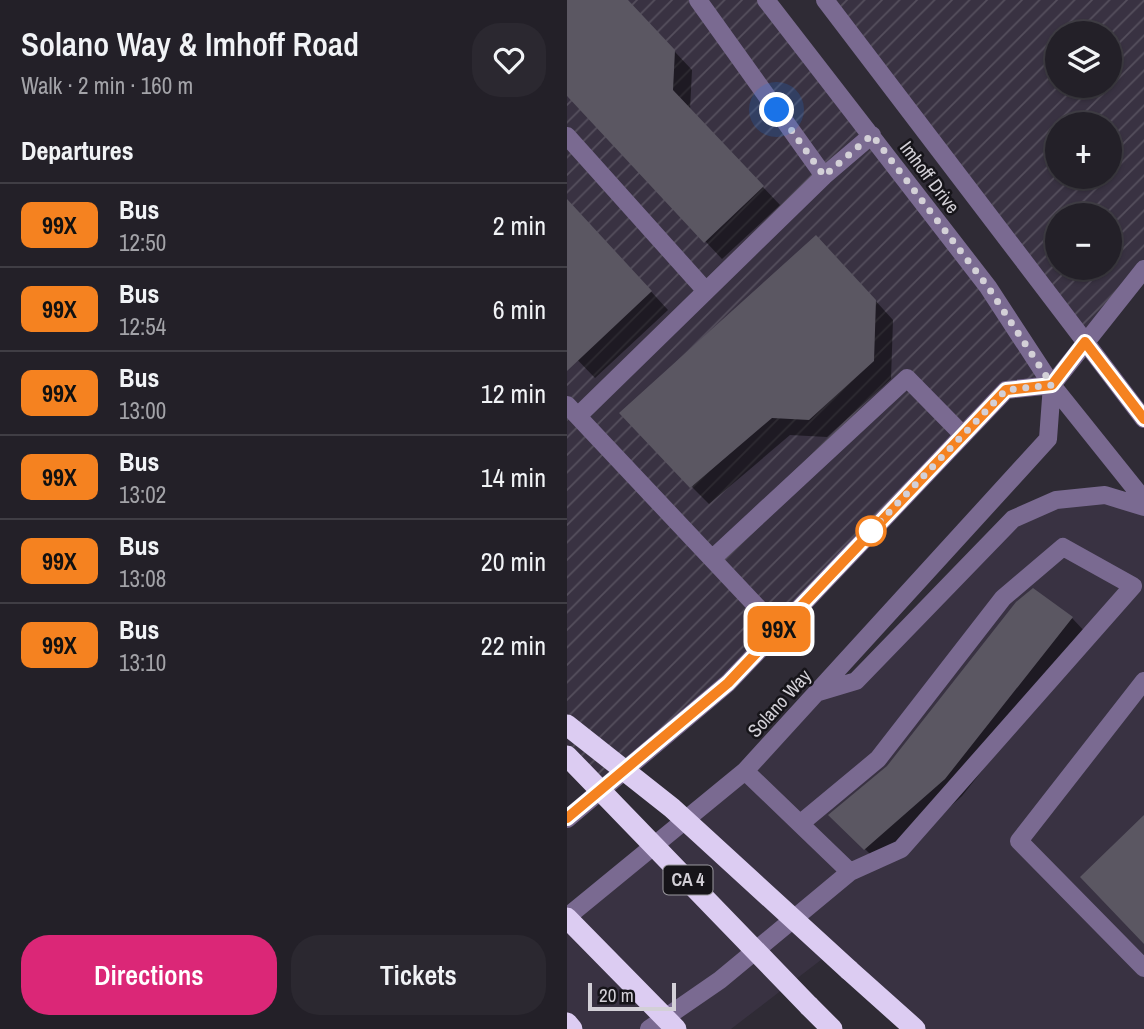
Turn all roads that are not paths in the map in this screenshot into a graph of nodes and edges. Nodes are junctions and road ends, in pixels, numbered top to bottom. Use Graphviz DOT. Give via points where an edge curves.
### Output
graph roads {
  1 [pos="698,0"];
  2 [pos="766,0"];
  3 [pos="825,0"];
  4 [pos="872,135"];
  5 [pos="567,136"];
  6 [pos="824,176"];
  7 [pos="1144,269"];
  8 [pos="706,291"];
  9 [pos="1085,342"];
  10 [pos="1052,385"];
  11 [pos="573,410"];
  12 [pos="1144,419"];
  13 [pos="963,433"];
  14 [pos="1144,500"];
  15 [pos="1144,506"];
  16 [pos="713,557"];
  17 [pos="779,629"];
  18 [pos="1144,681"];
  19 [pos="816,693"];
  20 [pos="567,725"];
  21 [pos="567,756"];
  22 [pos="745,771"];
  23 [pos="567,818"];
  24 [pos="801,823"];
  25 [pos="850,872"];
  26 [pos="567,917"];
  27 [pos="1144,968"];
  28 [pos="567,1023"];
  29 [pos="572,1029"];
  30 [pos="649,1029"];
  31 [pos="676,1029"];
  32 [pos="832,1029"];
  33 [pos="915,1029"];
  1 -- 6 [label="street"];
  2 -- 4 [label="street, Imhoff Drive"];
  3 -- 9 [label="street, Imhoff Drive"];
  4 -- 6 [label="street"];
  4 -- 10 [label="street, Imhoff Drive" via="988,287"];
  5 -- 8 [label="street"];
  6 -- 8 [label="street"];
  7 -- 9 [label="street"];
  8 -- 11 [label="street"];
  9 -- 10 [label="street"];
  9 -- 12 [label="street, Imhoff Drive"];
  10 -- 13 [label="street" via="1006,390"];
  10 -- 14 [label="street, Imhoff Drive"];
  10 -- 19 [label="street, Solano Way" via="1048,439"];
  11 -- 16 [label="street"];
  13 -- 16 [label="street" via="907,379"];
  13 -- 17 [label="street"];
  15 -- 19 [label="street" via="1105,495 1056,500 1013,519 856,681"];
  16 -- 17 [label="street"];
  17 -- 23 [label="street" via="718,692"];
  18 -- 27 [label="street" via="1019,841"];
  19 -- 22 [label="street, Solano Way"];
  20 -- 33 [label="highway, bridge" via="672,808"];
  21 -- 32 [label="highway, CA 4, bridge"];
  22 -- 24 [label="street"];
  22 -- 26 [label="street, Solano Way"];
  24 -- 25 [label="street"];
  24 -- 25 [label="street" via="878,759 1003,598 1063,547 1133,586 901,849"];
  25 -- 30 [label="street" via="720,980"];
  26 -- 31 [label="highway, bridge"];
  28 -- 29 [label="highway"];
}
